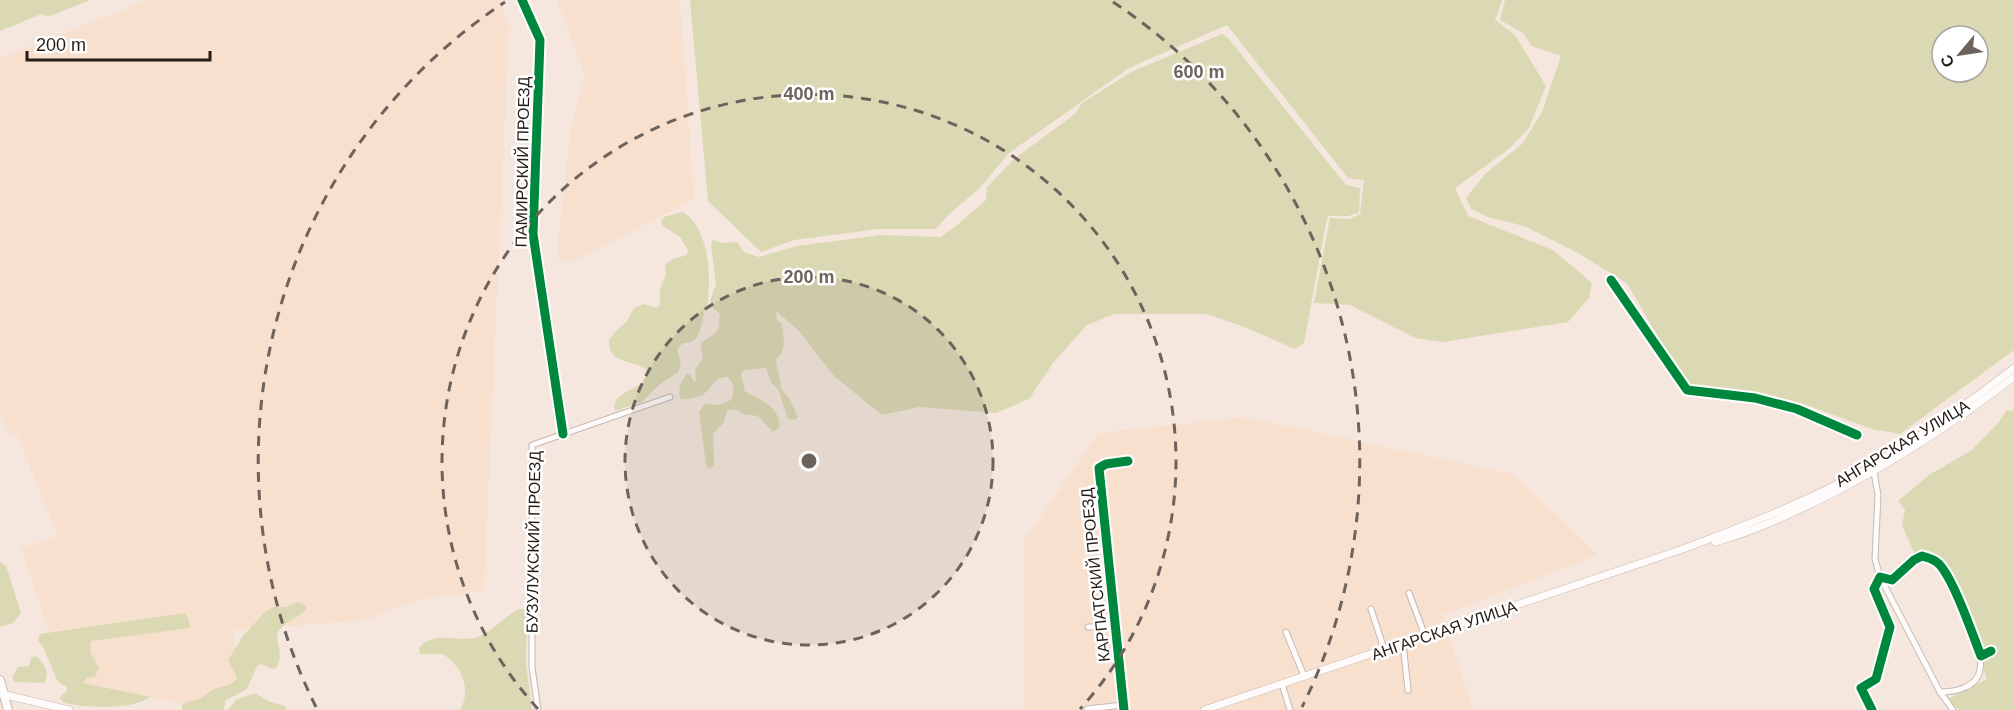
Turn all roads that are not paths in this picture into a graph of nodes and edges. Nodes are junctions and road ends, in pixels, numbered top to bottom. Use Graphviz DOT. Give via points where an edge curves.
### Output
graph roads {
  1 [pos="522,0"];
  2 [pos="1611,280"];
  3 [pos="2014,368"];
  4 [pos="2014,377"];
  5 [pos="670,397"];
  6 [pos="563,434"];
  7 [pos="1857,435"];
  8 [pos="1128,461"];
  9 [pos="1874,472"];
  10 [pos="1683,549"];
  11 [pos="1880,577"];
  12 [pos="1409,593"];
  13 [pos="1371,609"];
  14 [pos="1115,626"];
  15 [pos="1088,627"];
  16 [pos="1286,632"];
  17 [pos="1425,636"];
  18 [pos="1403,643"];
  19 [pos="1384,650"];
  20 [pos="1990,651"];
  21 [pos="1981,656"];
  22 [pos="1304,676"];
  23 [pos="0,680"];
  24 [pos="1282,684"];
  25 [pos="1408,690"];
  26 [pos="1940,692"];
  27 [pos="2,694"];
  28 [pos="1123,707"];
  29 [pos="1087,709"];
  30 [pos="8,710"];
  31 [pos="69,710"];
  32 [pos="538,710"];
  33 [pos="1204,710"];
  34 [pos="1290,710"];
  35 [pos="1872,710"];
  36 [pos="1953,710"];
  1 -- 6 [label="street, ПАМИРСКИЙ ПРОЕЗД" via="540,40 533,234"];
  2 -- 7 [label="street" via="1687,390 1755,398 1797,409"];
  3 -- 10 [label="main road, АНГАРСКАЯ УЛИЦА" via="1967,405 1869,467 1762,519"];
  4 -- 9 [label="main road, АНГАРСКАЯ УЛИЦА" via="1931,437"];
  5 -- 6 [label="street, БУЗУЛУКСКИЙ ПРОЕЗД"];
  6 -- 32 [label="street, БУЗУЛУКСКИЙ ПРОЕЗД" via="532,445 532,668"];
  8 -- 14 [label="street, КАРПАТСКИЙ ПРОЕЗД" via="1099,468"];
  9 -- 10 [label="main road, АНГАРСКАЯ УЛИЦА" via="1736,536"];
  9 -- 11 [label="street" via="1878,495 1875,559"];
  10 -- 17 [label="main road, АНГАРСКАЯ УЛИЦА"];
  11 -- 21 [label="street" via="1892,580 1922,556 1934,560 1951,584"];
  11 -- 26 [label="street"];
  11 -- 35 [label="street" via="1874,589 1890,627 1876,679 1861,688"];
  12 -- 17 [label="street"];
  13 -- 19 [label="street"];
  14 -- 15 [label="street"];
  14 -- 28 [label="street, КАРПАТСКИЙ ПРОЕЗД"];
  16 -- 22 [label="street"];
  17 -- 18 [label="main road, АНГАРСКАЯ УЛИЦА"];
  18 -- 19 [label="main road, АНГАРСКАЯ УЛИЦА"];
  18 -- 25 [label="street"];
  19 -- 22 [label="main road, АНГАРСКАЯ УЛИЦА"];
  20 -- 21 [label="street"];
  21 -- 26 [label="street" via="1976,680 1952,692"];
  22 -- 24 [label="main road, АНГАРСКАЯ УЛИЦА"];
  23 -- 27 [label="main road"];
  24 -- 33 [label="main road, АНГАРСКАЯ УЛИЦА"];
  24 -- 34 [label="street"];
  26 -- 36 [label="street"];
  27 -- 30 [label="main road"];
  27 -- 31 [label="main road"];
  28 -- 29 [label="street"];
}
